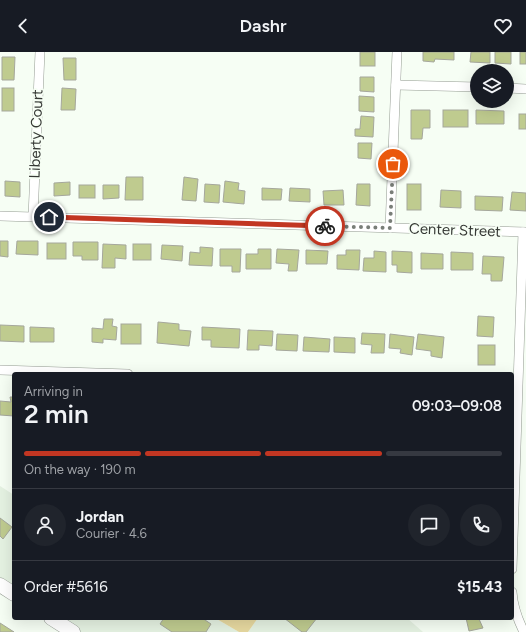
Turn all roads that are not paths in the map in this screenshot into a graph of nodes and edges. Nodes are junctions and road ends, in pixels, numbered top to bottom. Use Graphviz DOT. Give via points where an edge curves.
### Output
graph roads {
  1 [pos="40,52"];
  2 [pos="396,52"];
  3 [pos="396,85"];
  4 [pos="470,87"];
  5 [pos="514,88"];
  6 [pos="526,89"];
  7 [pos="0,216"];
  8 [pos="33,217"];
  9 [pos="390,228"];
  10 [pos="525,232"];
  11 [pos="523,314"];
  12 [pos="0,370"];
  13 [pos="64,372"];
  14 [pos="515,387"];
  15 [pos="514,448"];
  16 [pos="0,585"];
  17 [pos="12,593"];
  18 [pos="514,607"];
  19 [pos="57,620"];
  20 [pos="73,632"];
  21 [pos="524,632"];
  1 -- 8 [label="street, Liberty Court"];
  2 -- 3 [label="street"];
  3 -- 4 [label="street"];
  3 -- 9 [label="street"];
  5 -- 6 [label="street"];
  7 -- 8 [label="street, Center Street"];
  8 -- 9 [label="street, Center Street"];
  9 -- 10 [label="street, Center Street"];
  10 -- 11 [label="street"];
  11 -- 14 [label="street"];
  12 -- 13 [label="street"];
  14 -- 15 [label="street"];
  16 -- 17 [label="main road"];
  18 -- 21 [label="street"];
  19 -- 20 [label="main road"];
}
